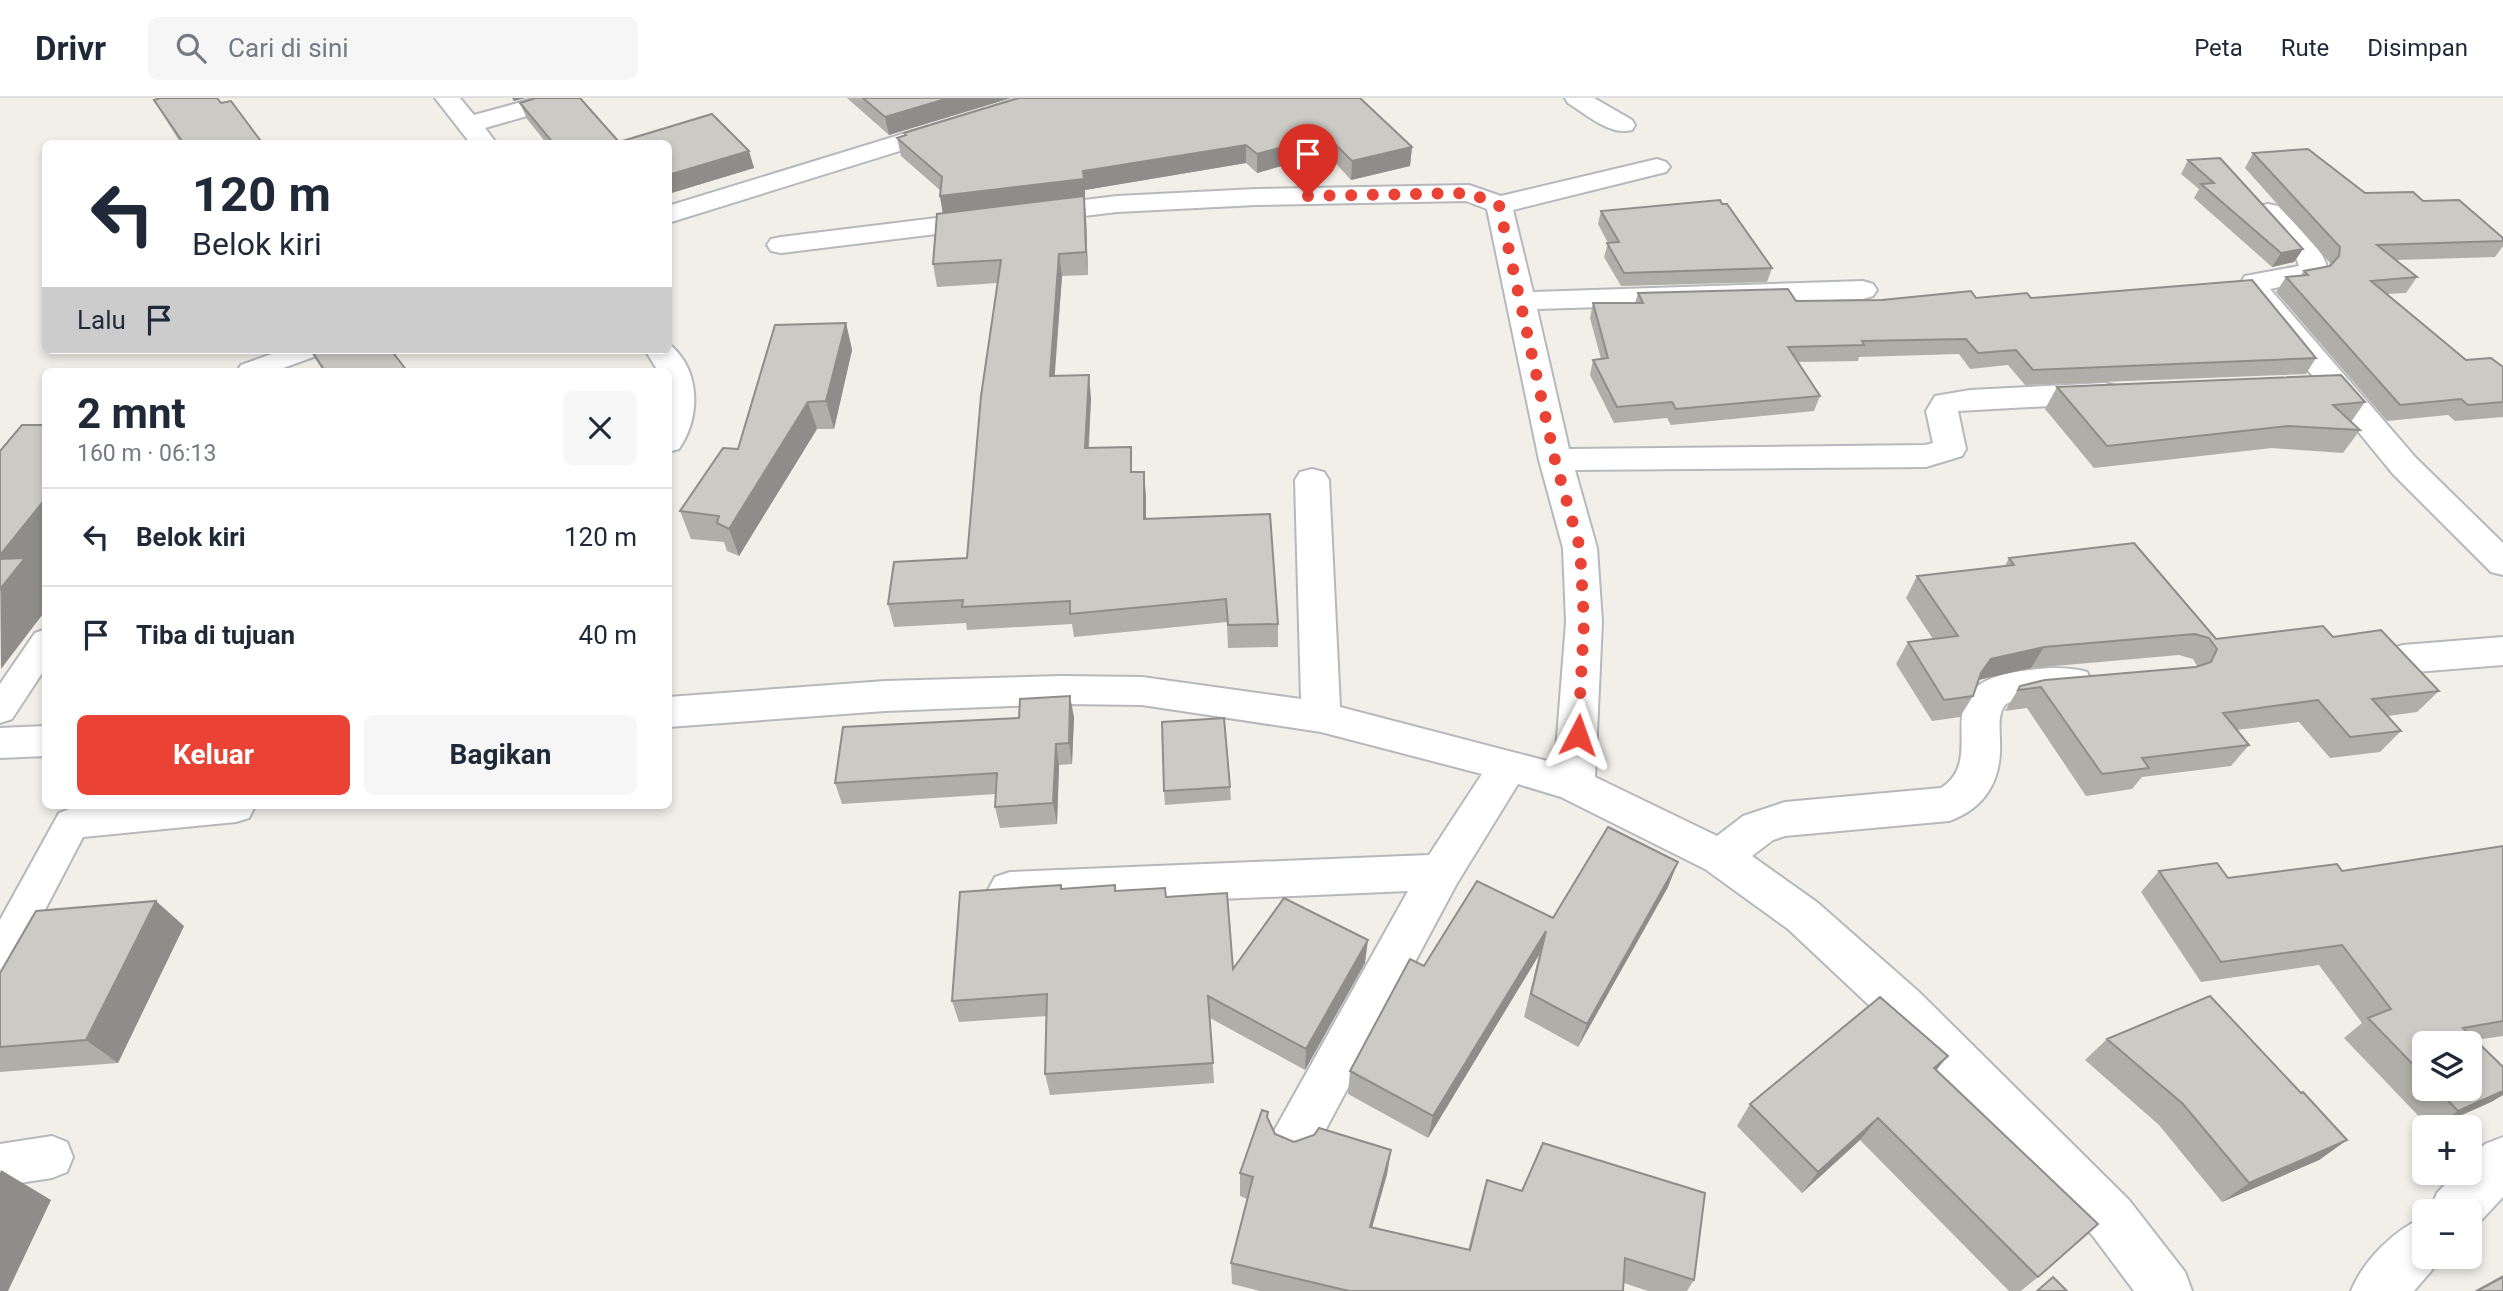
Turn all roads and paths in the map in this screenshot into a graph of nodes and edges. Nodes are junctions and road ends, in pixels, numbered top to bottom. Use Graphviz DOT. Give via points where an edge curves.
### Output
graph roads {
  1 [pos="447,98"];
  2 [pos="563,98"];
  3 [pos="1045,98"];
  4 [pos="1577,98"];
  5 [pos="470,124"];
  6 [pos="1623,124"];
  7 [pos="482,140"];
  8 [pos="1657,167"];
  9 [pos="2248,190"];
  10 [pos="1499,205"];
  11 [pos="672,214"];
  12 [pos="781,245"];
  13 [pos="1863,290"];
  14 [pos="1520,301"];
  15 [pos="296,354"];
  16 [pos="258,368"];
  17 [pos="672,373"];
  18 [pos="2337,384"];
  19 [pos="2295,386"];
  20 [pos="2128,392"];
  21 [pos="672,436"];
  22 [pos="1555,460"];
  23 [pos="1312,480"];
  24 [pos="2503,563"];
  25 [pos="42,647"];
  26 [pos="2503,651"];
  27 [pos="2403,659"];
  28 [pos="2112,678"];
  29 [pos="0,710"];
  30 [pos="672,712"];
  31 [pos="1321,717"];
  32 [pos="42,741"];
  33 [pos="0,743"];
  34 [pos="1508,765"];
  35 [pos="1574,785"];
  36 [pos="225,809"];
  37 [pos="1720,857"];
  38 [pos="1441,872"];
  39 [pos="966,892"];
  40 [pos="0,957"];
  41 [pos="1294,1140"];
  42 [pos="52,1157"];
  43 [pos="2503,1161"];
  44 [pos="0,1165"];
  45 [pos="2467,1199"];
  46 [pos="2412,1255"];
  47 [pos="2166,1291"];
  48 [pos="2377,1291"];
  1 -- 5 [label="street"];
  2 -- 5 [label="street"];
  3 -- 11 [label="street"];
  4 -- 6 [label="street"];
  5 -- 7 [label="street"];
  8 -- 10 [label="street"];
  9 -- 18 [label="street" via="2313,262 2309,273 2260,280 2255,282 2256,290"];
  10 -- 12 [label="street" via="1469,193 1184,200"];
  10 -- 14 [label="street"];
  13 -- 14 [label="street"];
  14 -- 22 [label="street"];
  15 -- 16 [label="lane"];
  17 -- 21 [label="street" via="680,389 681,406"];
  18 -- 19 [label="street"];
  18 -- 24 [label="street" via="2424,487"];
  20 -- 22 [label="street" via="1946,403 1942,411 1950,449 1926,456"];
  22 -- 35 [label="street" via="1580,548 1584,634"];
  23 -- 31 [label="street"];
  25 -- 29 [label="lane"];
  26 -- 27 [label="street"];
  28 -- 37 [label="street" via="1993,693 1982,709 1975,783 1949,804 1785,819 1758,828"];
  30 -- 31 [label="street" via="885,696 1142,691"];
  31 -- 34 [label="street"];
  32 -- 33 [label="street"];
  34 -- 35 [label="street"];
  34 -- 38 [label="street"];
  35 -- 37 [label="street"];
  36 -- 40 [label="lane" via="72,823"];
  37 -- 47 [label="street" via="1802,916 1903,1007 2110,1218"];
  38 -- 39 [label="street"];
  38 -- 41 [label="street"];
  42 -- 44 [label="lane"];
  43 -- 45 [label="street"];
  46 -- 48 [label="street"];
}
